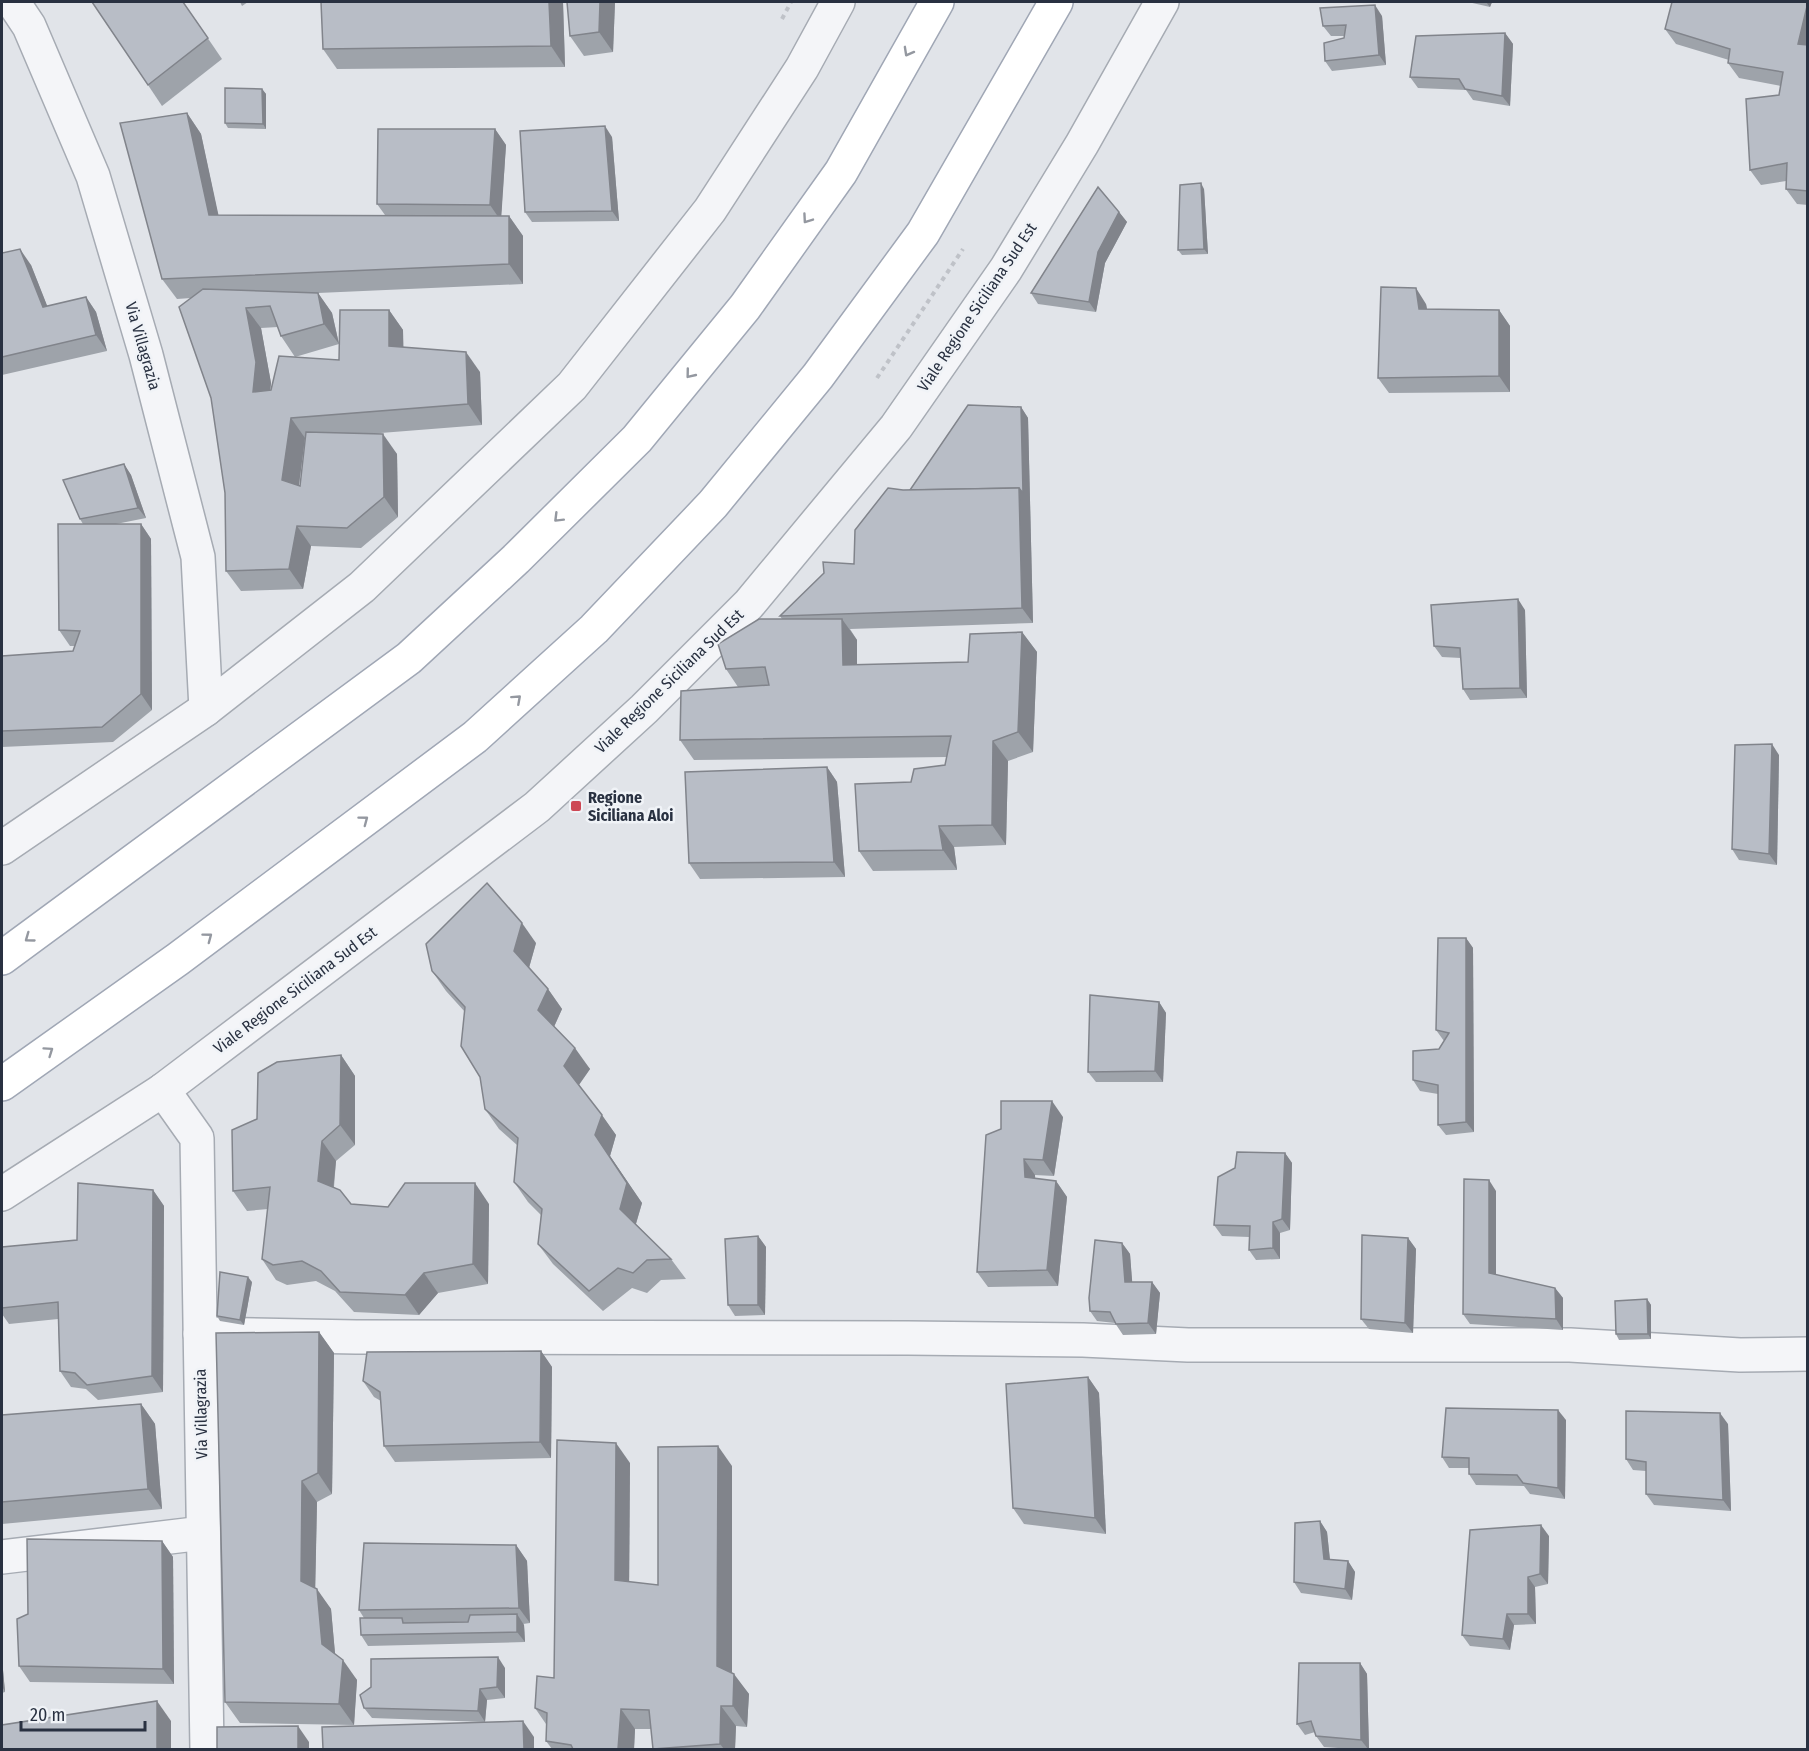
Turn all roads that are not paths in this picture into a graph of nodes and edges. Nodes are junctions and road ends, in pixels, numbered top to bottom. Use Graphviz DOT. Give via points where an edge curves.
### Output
graph roads {
  1 [pos="13,2"];
  2 [pos="838,2"];
  3 [pos="937,2"];
  4 [pos="1056,2"];
  5 [pos="1162,2"];
  6 [pos="206,709"];
  7 [pos="2,848"];
  8 [pos="2,958"];
  9 [pos="2,1084"];
  10 [pos="163,1090"];
  11 [pos="2,1194"];
  12 [pos="200,1334"];
  13 [pos="1808,1354"];
  14 [pos="203,1533"];
  15 [pos="2,1557"];
  16 [pos="207,1749"];
  1 -- 6 [label="street, Via Villagrazia" via="29,26 93,177 146,355 198,557"];
  2 -- 6 [label="street" via="802,68 710,210 572,386 362,587"];
  3 -- 8 [label="main road, one-way" via="841,172 745,307 638,439 409,658"];
  9 -- 4 [label="main road, one-way" via="178,959 475,737 594,629 713,504 818,376 924,233"];
  5 -- 10 [label="street, Viale Regione Siciliana Sud Est" via="1006,269 896,427 749,604 644,709 537,807"];
  6 -- 7 [label="street"];
  10 -- 11 [label="street, Viale Regione Siciliana Sud Est"];
  10 -- 12 [label="street, Via Villagrazia" via="197,1138"];
  12 -- 13 [label="street" via="1570,1345 1740,1355"];
  12 -- 14 [label="street, Via Villagrazia"];
  14 -- 15 [label="street"];
  14 -- 16 [label="street, Via Villagrazia"];
}
